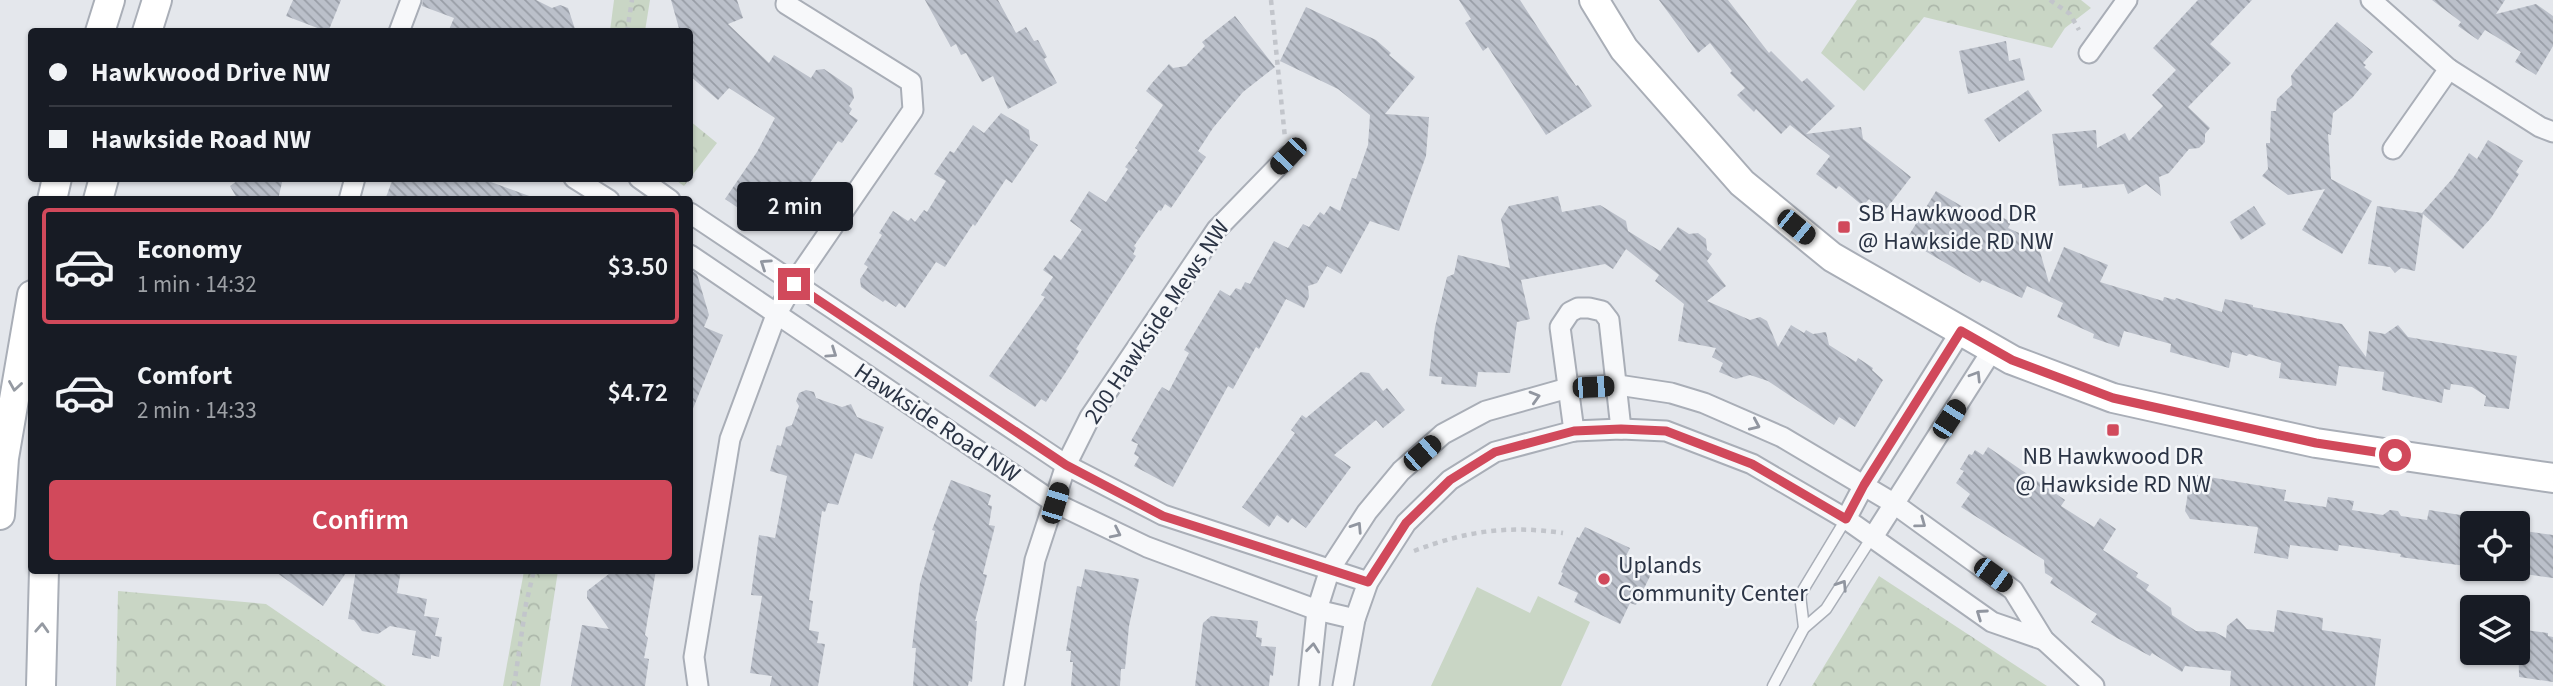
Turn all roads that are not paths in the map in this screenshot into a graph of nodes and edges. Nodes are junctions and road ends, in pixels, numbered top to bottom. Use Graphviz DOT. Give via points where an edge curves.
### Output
graph roads {
  1 [pos="110,0"];
  2 [pos="157,0"];
  3 [pos="411,0"];
  4 [pos="787,0"];
  5 [pos="1594,0"];
  6 [pos="2127,0"];
  7 [pos="2371,0"];
  8 [pos="101,28"];
  9 [pos="148,28"];
  10 [pos="400,28"];
  11 [pos="2089,53"];
  12 [pos="2449,69"];
  13 [pos="2553,132"];
  14 [pos="2393,149"];
  15 [pos="1288,156"];
  16 [pos="581,182"];
  17 [pos="645,182"];
  18 [pos="603,196"];
  19 [pos="664,196"];
  20 [pos="693,215"];
  21 [pos="693,257"];
  22 [pos="794,284"];
  23 [pos="776,314"];
  24 [pos="28,318"];
  25 [pos="1961,331"];
  26 [pos="1993,349"];
  27 [pos="1618,385"];
  28 [pos="1568,388"];
  29 [pos="1621,429"];
  30 [pos="1574,431"];
  31 [pos="1066,465"];
  32 [pos="2553,478"];
  33 [pos="1864,485"];
  34 [pos="1055,503"];
  35 [pos="1893,503"];
  36 [pos="0,515"];
  37 [pos="1846,519"];
  38 [pos="1873,537"];
  39 [pos="1330,569"];
  40 [pos="44,574"];
  41 [pos="1368,582"];
  42 [pos="1317,610"];
  43 [pos="1355,619"];
  44 [pos="1804,628"];
  45 [pos="2044,640"];
  46 [pos="41,686"];
  47 [pos="698,686"];
  48 [pos="1014,686"];
  49 [pos="1309,686"];
  50 [pos="1343,686"];
  51 [pos="1773,686"];
  52 [pos="2094,686"];
  1 -- 8 [label="street"];
  2 -- 9 [label="street"];
  3 -- 10 [label="street"];
  4 -- 22 [label="street" via="786,4 911,82 913,110"];
  5 -- 25 [label="street" via="1624,49 1742,183 1832,257"];
  6 -- 11 [label="street"];
  7 -- 12 [label="street"];
  12 -- 13 [label="street"];
  12 -- 14 [label="street"];
  15 -- 31 [label="street, 200 Hawkside Mews NW" via="1217,229 1090,417"];
  16 -- 18 [label="street"];
  17 -- 19 [label="street"];
  22 -- 20 [label="street, Hawkside Road NW, one-way"];
  21 -- 23 [label="street, Hawkside Road NW"];
  22 -- 23 [label="street"];
  22 -- 31 [label="street, Hawkside Road NW"];
  23 -- 34 [label="street, Hawkside Road NW, one-way"];
  23 -- 47 [label="street" via="730,439 694,657"];
  24 -- 36 [label="street, one-way" via="4,458"];
  25 -- 26 [label="street"];
  25 -- 33 [label="street"];
  26 -- 32 [label="street" via="2113,398 2316,443"];
  35 -- 26 [label="street, one-way"];
  27 -- 28 [label="street"];
  27 -- 28 [label="street" via="1609,320 1602,311 1578,308 1560,327"];
  27 -- 29 [label="street"];
  27 -- 33 [label="street, one-way" via="1704,403 1782,437"];
  28 -- 30 [label="street"];
  39 -- 28 [label="street, one-way" via="1401,471 1443,434 1486,411"];
  29 -- 30 [label="street"];
  29 -- 37 [label="street" via="1666,431 1698,442 1752,464"];
  30 -- 41 [label="street" via="1495,452 1450,480 1406,523"];
  31 -- 34 [label="street, 200 Hawkside Mews NW"];
  31 -- 39 [label="street, Hawkside Road NW" via="1163,516"];
  33 -- 35 [label="street"];
  33 -- 37 [label="street"];
  34 -- 42 [label="street, Hawkside Road NW, one-way" via="1147,547"];
  34 -- 48 [label="street, 200 Hawkside Mews NW" via="1035,560"];
  35 -- 38 [label="street"];
  35 -- 45 [label="street, one-way" via="2013,590"];
  37 -- 38 [label="street"];
  37 -- 44 [label="lane" via="1800,594"];
  44 -- 38 [label="lane, one-way" via="1826,609"];
  45 -- 38 [label="street, one-way" via="1992,622"];
  39 -- 41 [label="street, Hawkside Road NW"];
  39 -- 42 [label="street"];
  46 -- 40 [label="street, one-way"];
  41 -- 43 [label="street"];
  42 -- 43 [label="street, Hawkside Road NW"];
  49 -- 42 [label="street, one-way"];
  43 -- 50 [label="street"];
  44 -- 51 [label="lane"];
  45 -- 52 [label="street"];
}
